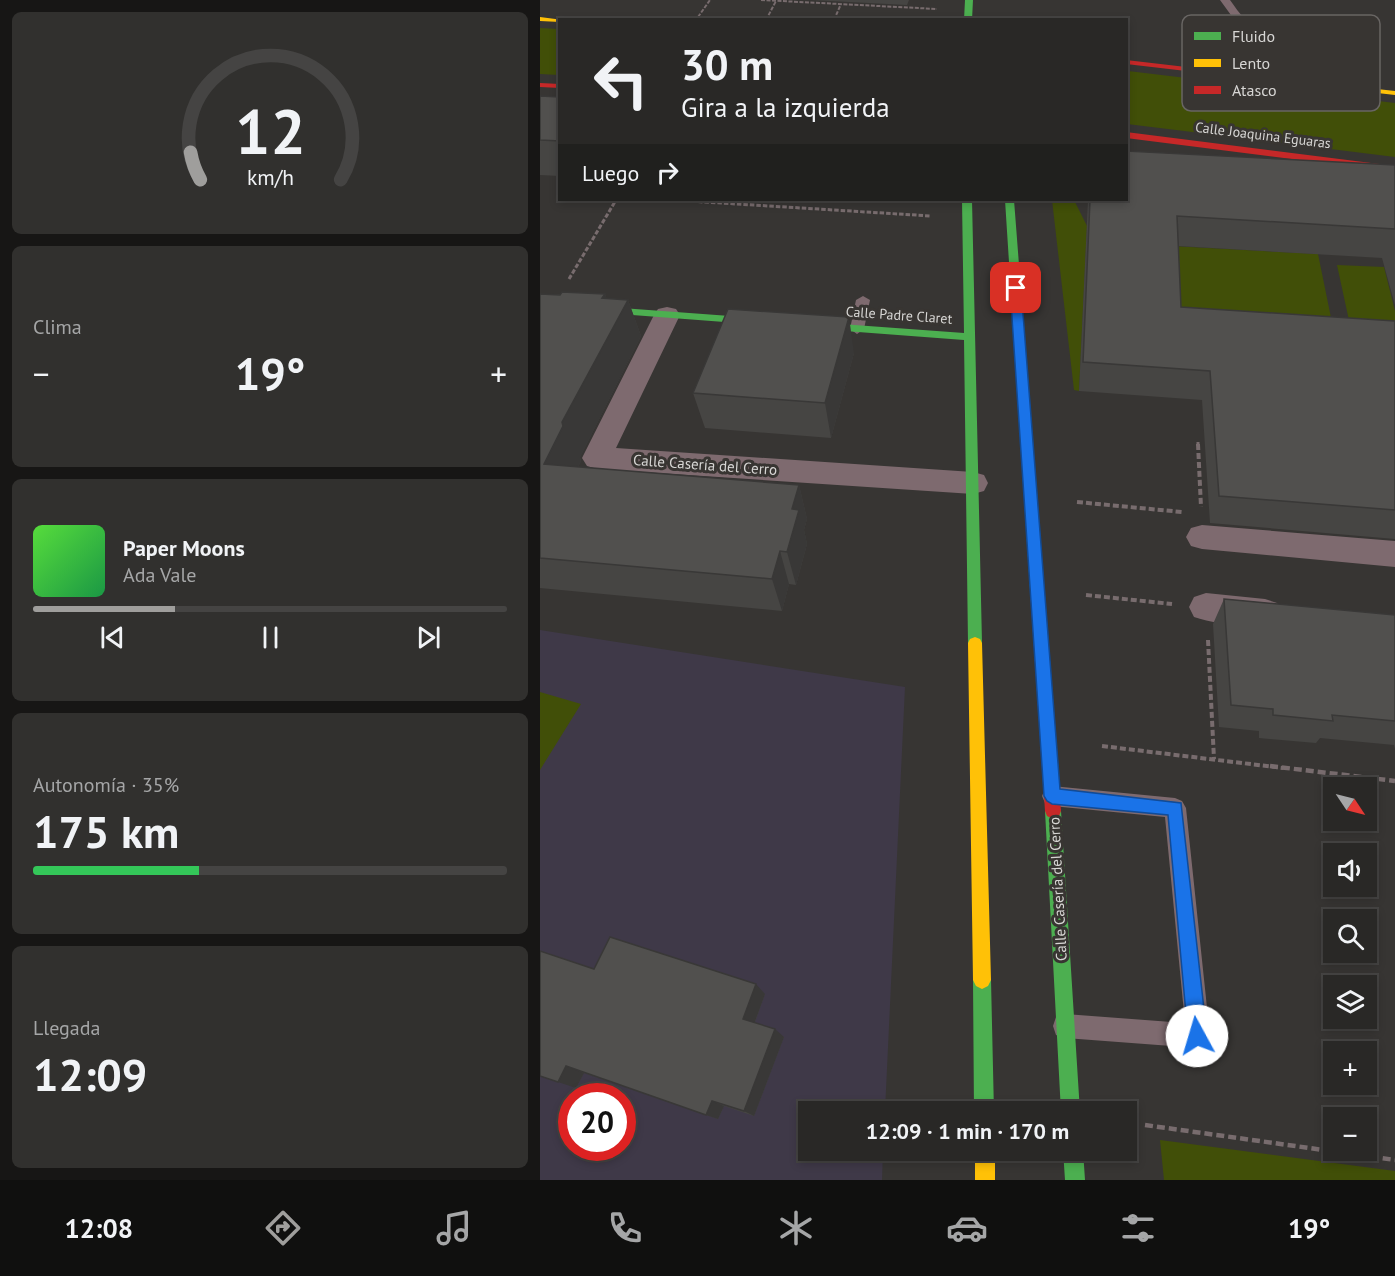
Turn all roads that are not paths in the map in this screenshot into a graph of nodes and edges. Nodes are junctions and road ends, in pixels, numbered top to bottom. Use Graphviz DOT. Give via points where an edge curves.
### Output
graph roads {
  1 [pos="969,0"];
  2 [pos="1225,0"];
  3 [pos="1236,15"];
  4 [pos="968,18"];
  5 [pos="540,19"];
  6 [pos="558,20"];
  7 [pos="1128,62"];
  8 [pos="1182,68"];
  9 [pos="540,85"];
  10 [pos="558,86"];
  11 [pos="1380,91"];
  12 [pos="1395,93"];
  13 [pos="1128,135"];
  14 [pos="1395,169"];
  15 [pos="967,201"];
  16 [pos="1009,201"];
  17 [pos="863,300"];
  18 [pos="540,305"];
  19 [pos="668,315"];
  20 [pos="857,329"];
  21 [pos="969,337"];
  22 [pos="973,483"];
  23 [pos="1196,524"];
  24 [pos="1395,554"];
  25 [pos="1206,607"];
  26 [pos="1300,616"];
  27 [pos="1052,796"];
  28 [pos="1065,1026"];
  29 [pos="984,1101"];
  30 [pos="1070,1101"];
  31 [pos="985,1161"];
  32 [pos="1074,1161"];
  33 [pos="985,1180"];
  34 [pos="1075,1180"];
  1 -- 4 [label="main road"];
  2 -- 3 [label="lane"];
  5 -- 6 [label="main road"];
  7 -- 8 [label="main road"];
  9 -- 10 [label="main road"];
  11 -- 12 [label="main road"];
  13 -- 14 [label="main road, Calle Joaquina Eguaras"];
  15 -- 21 [label="main road"];
  16 -- 27 [label="main road, Calle Casería del Cerro"];
  17 -- 20 [label="lane"];
  18 -- 19 [label="main road, Calle Padre Claret"];
  19 -- 20 [label="main road, Calle Padre Claret"];
  19 -- 22 [label="street, Calle Casería del Cerro" via="597,458"];
  20 -- 21 [label="main road, Calle Padre Claret"];
  21 -- 22 [label="main road"];
  22 -- 29 [label="main road"];
  23 -- 24 [label="street"];
  25 -- 26 [label="street"];
  27 -- 28 [label="main road, Calle Casería del Cerro"];
  27 -- 28 [label="lane" via="1175,808 1197,1036"];
  28 -- 30 [label="main road, Calle Casería del Cerro"];
  31 -- 33 [label="main road"];
  32 -- 34 [label="main road"];
}
